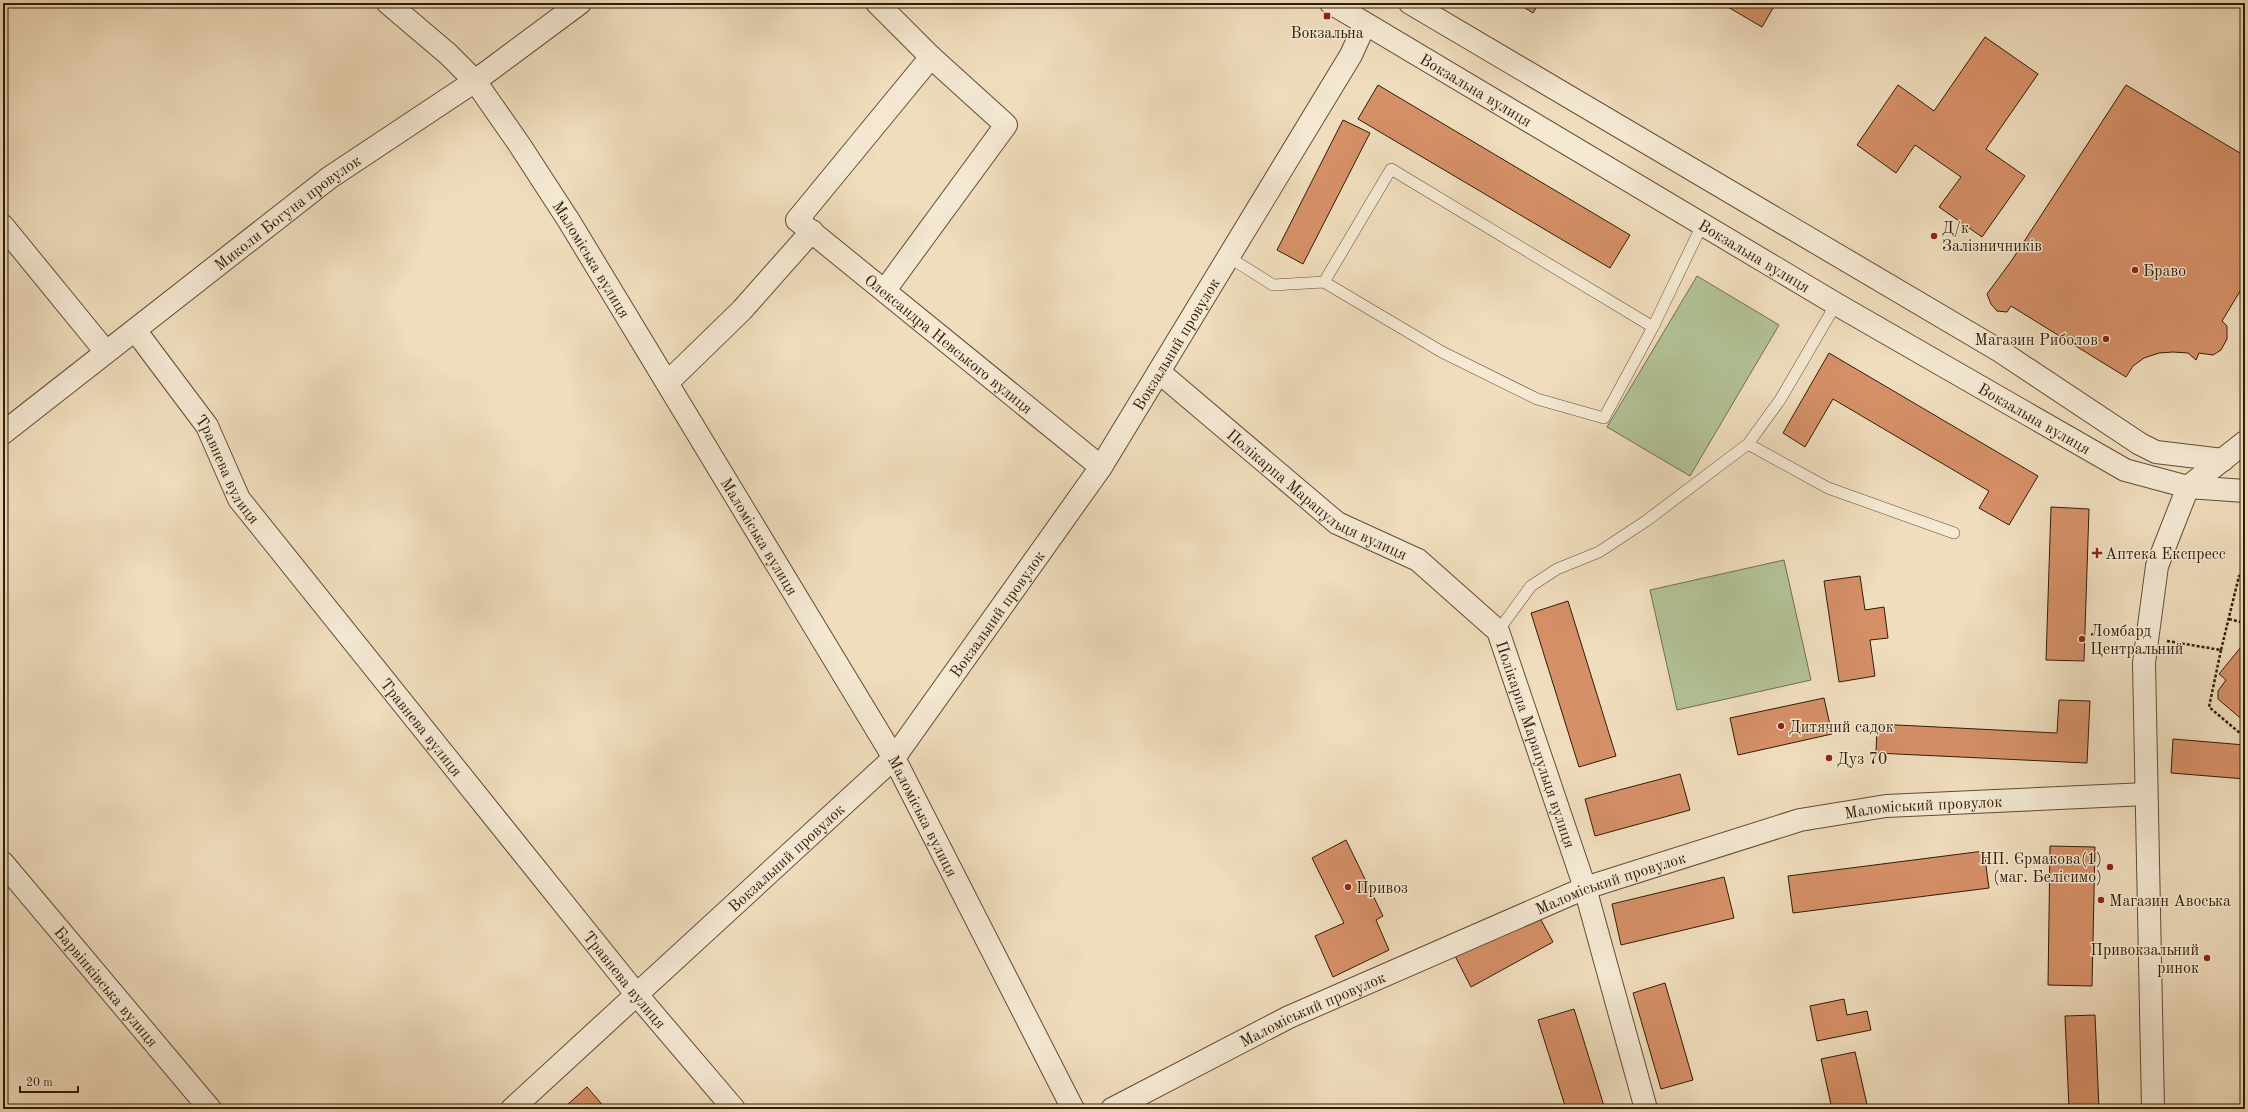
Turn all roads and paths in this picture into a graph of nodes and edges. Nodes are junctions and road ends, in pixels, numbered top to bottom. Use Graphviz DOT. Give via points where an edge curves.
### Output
graph roads {
  1 [pos="388,3"];
  2 [pos="580,3"];
  3 [pos="877,3"];
  4 [pos="1331,3"];
  5 [pos="1410,3"];
  6 [pos="1365,24"];
  7 [pos="931,57"];
  8 [pos="475,81"];
  9 [pos="804,225"];
  10 [pos="1702,225"];
  11 [pos="3,226"];
  12 [pos="1227,256"];
  13 [pos="1324,282"];
  14 [pos="885,290"];
  15 [pos="1836,304"];
  16 [pos="1653,327"];
  17 [pos="135,330"];
  18 [pos="106,352"];
  19 [pos="1159,372"];
  20 [pos="668,382"];
  21 [pos="3,433"];
  22 [pos="2245,442"];
  23 [pos="1748,444"];
  24 [pos="2223,460"];
  25 [pos="1101,467"];
  26 [pos="2188,487"];
  27 [pos="2245,491"];
  28 [pos="1954,532"];
  29 [pos="2245,578"];
  30 [pos="2229,619"];
  31 [pos="2245,623"];
  32 [pos="1498,631"];
  33 [pos="2147,638"];
  34 [pos="2222,650"];
  35 [pos="2241,734"];
  36 [pos="894,758"];
  37 [pos="2146,794"];
  38 [pos="3,863"];
  39 [pos="1585,888"];
  40 [pos="636,995"];
  41 [pos="210,1109"];
  42 [pos="512,1109"];
  43 [pos="734,1109"];
  44 [pos="1073,1109"];
  45 [pos="1112,1109"];
  46 [pos="1646,1109"];
  47 [pos="2153,1109"];
  1 -- 8 [label="street, Маломіська вулиця" via="448,54"];
  2 -- 8 [label="street, Миколи Богуна провулок"];
  3 -- 7 [label="street"];
  4 -- 6 [label="street, Вокзальна вулиця"];
  5 -- 24 [label="street, Вокзальна вулиця" via="2000,351 2140,444 2156,452"];
  6 -- 10 [label="street, Вокзальна вулиця"];
  6 -- 12 [label="street, Вокзальний провулок" via="1351,55"];
  7 -- 9 [label="street"];
  7 -- 14 [label="street" via="1006,125"];
  8 -- 17 [label="street, Миколи Богуна провулок" via="329,178"];
  8 -- 20 [label="street, Маломіська вулиця" via="536,169"];
  9 -- 14 [label="street, Олександра Невського вулиця"];
  9 -- 20 [label="street" via="742,310"];
  10 -- 15 [label="street, Вокзальна вулиця"];
  10 -- 16 [label="lane"];
  11 -- 18 [label="street"];
  12 -- 13 [label="lane" via="1274,285"];
  12 -- 19 [label="street, Вокзальний провулок"];
  13 -- 16 [label="lane" via="1442,352 1512,387 1537,399 1604,418"];
  13 -- 16 [label="lane" via="1391,169"];
  14 -- 25 [label="street, Олександра Невського вулиця"];
  15 -- 23 [label="lane" via="1780,400"];
  15 -- 26 [label="street, Вокзальна вулиця" via="2124,470"];
  17 -- 18 [label="street, Миколи Богуна провулок"];
  17 -- 40 [label="street, Травнева вулиця" via="207,426 239,498"];
  18 -- 21 [label="street, Миколи Богуна провулок"];
  19 -- 25 [label="street, Вокзальний провулок"];
  19 -- 32 [label="street, Полікарпа Марапульця вулиця" via="1337,523 1418,560"];
  20 -- 36 [label="street, Маломіська вулиця"];
  22 -- 24 [label="street"];
  23 -- 28 [label="lane" via="1828,488"];
  23 -- 32 [label="lane" via="1646,521 1599,552 1557,569 1531,586"];
  24 -- 26 [label="street"];
  25 -- 36 [label="street, Вокзальний провулок"];
  26 -- 27 [label="street, Вокзальна вулиця"];
  26 -- 33 [label="street" via="2157,566"];
  29 -- 30 [label="path" via="2239,576"];
  30 -- 31 [label="path"];
  30 -- 34 [label="path"];
  32 -- 39 [label="street, Полікарпа Марапульця вулиця"];
  33 -- 34 [label="path"];
  33 -- 37 [label="street" via="2144,663"];
  34 -- 35 [label="path" via="2209,707"];
  36 -- 40 [label="street, Вокзальний провулок"];
  36 -- 44 [label="street, Маломіська вулиця"];
  37 -- 39 [label="street, Маломіський провулок" via="1886,806 1800,820"];
  37 -- 47 [label="street"];
  38 -- 41 [label="street, Барвінківська вулиця"];
  39 -- 45 [label="street, Маломіський провулок" via="1289,1017"];
  39 -- 46 [label="street, Полікарпа Марапульця вулиця"];
  40 -- 42 [label="street, Вокзальний провулок"];
  40 -- 43 [label="street, Травнева вулиця"];
}
